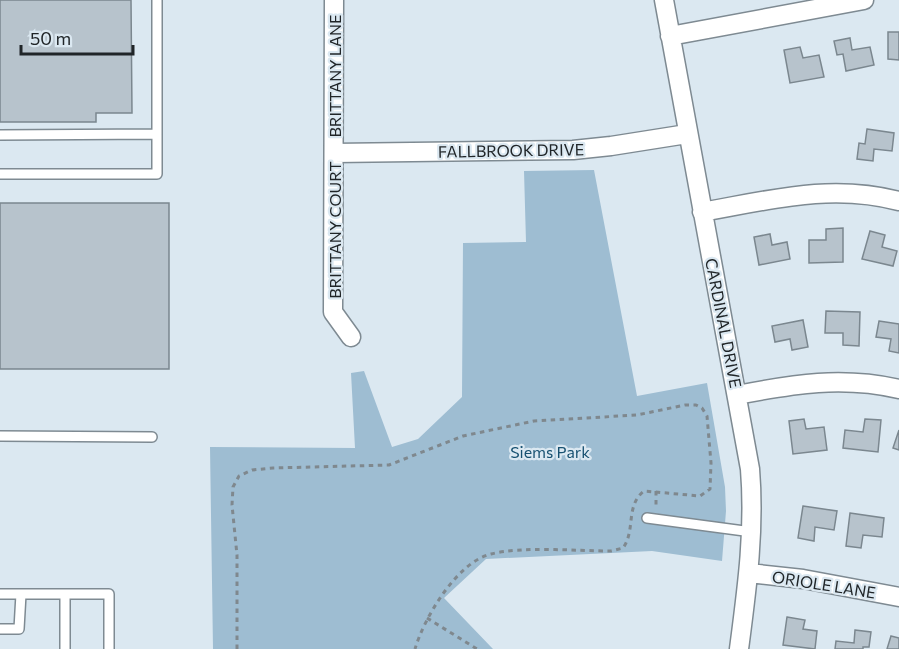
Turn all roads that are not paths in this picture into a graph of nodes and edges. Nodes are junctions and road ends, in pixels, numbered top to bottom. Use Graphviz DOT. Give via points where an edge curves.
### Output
graph roads {
  1 [pos="157,0"];
  2 [pos="334,0"];
  3 [pos="664,0"];
  4 [pos="864,0"];
  5 [pos="670,36"];
  6 [pos="157,134"];
  7 [pos="687,134"];
  8 [pos="0,135"];
  9 [pos="334,153"];
  10 [pos="0,174"];
  11 [pos="899,201"];
  12 [pos="702,212"];
  13 [pos="351,338"];
  14 [pos="899,388"];
  15 [pos="738,395"];
  16 [pos="0,436"];
  17 [pos="152,437"];
  18 [pos="652,519"];
  19 [pos="752,532"];
  20 [pos="749,573"];
  21 [pos="0,594"];
  22 [pos="21,594"];
  23 [pos="65,594"];
  24 [pos="899,597"];
  25 [pos="0,629"];
  26 [pos="66,649"];
  27 [pos="109,649"];
  28 [pos="739,649"];
  1 -- 6 [label="lane"];
  2 -- 9 [label="street, BRITTANY LANE"];
  3 -- 5 [label="street, CARDINAL DRIVE"];
  4 -- 5 [label="street"];
  5 -- 7 [label="street, CARDINAL DRIVE"];
  6 -- 8 [label="lane"];
  6 -- 10 [label="lane" via="157,174"];
  7 -- 9 [label="street, FALLBROOK DRIVE" via="573,150"];
  7 -- 12 [label="street, CARDINAL DRIVE"];
  9 -- 13 [label="street, BRITTANY COURT" via="333,312"];
  11 -- 12 [label="street" via="826,192"];
  12 -- 15 [label="street, CARDINAL DRIVE"];
  14 -- 15 [label="street" via="837,381"];
  15 -- 19 [label="street, CARDINAL DRIVE" via="750,469"];
  16 -- 17 [label="lane"];
  18 -- 19 [label="lane"];
  19 -- 20 [label="street, CARDINAL DRIVE"];
  20 -- 24 [label="street, ORIOLE LANE"];
  20 -- 28 [label="street, CARDINAL DRIVE"];
  21 -- 22 [label="lane"];
  22 -- 23 [label="lane"];
  22 -- 25 [label="lane" via="19,629"];
  23 -- 26 [label="lane"];
  23 -- 27 [label="lane" via="109,594"];
}
